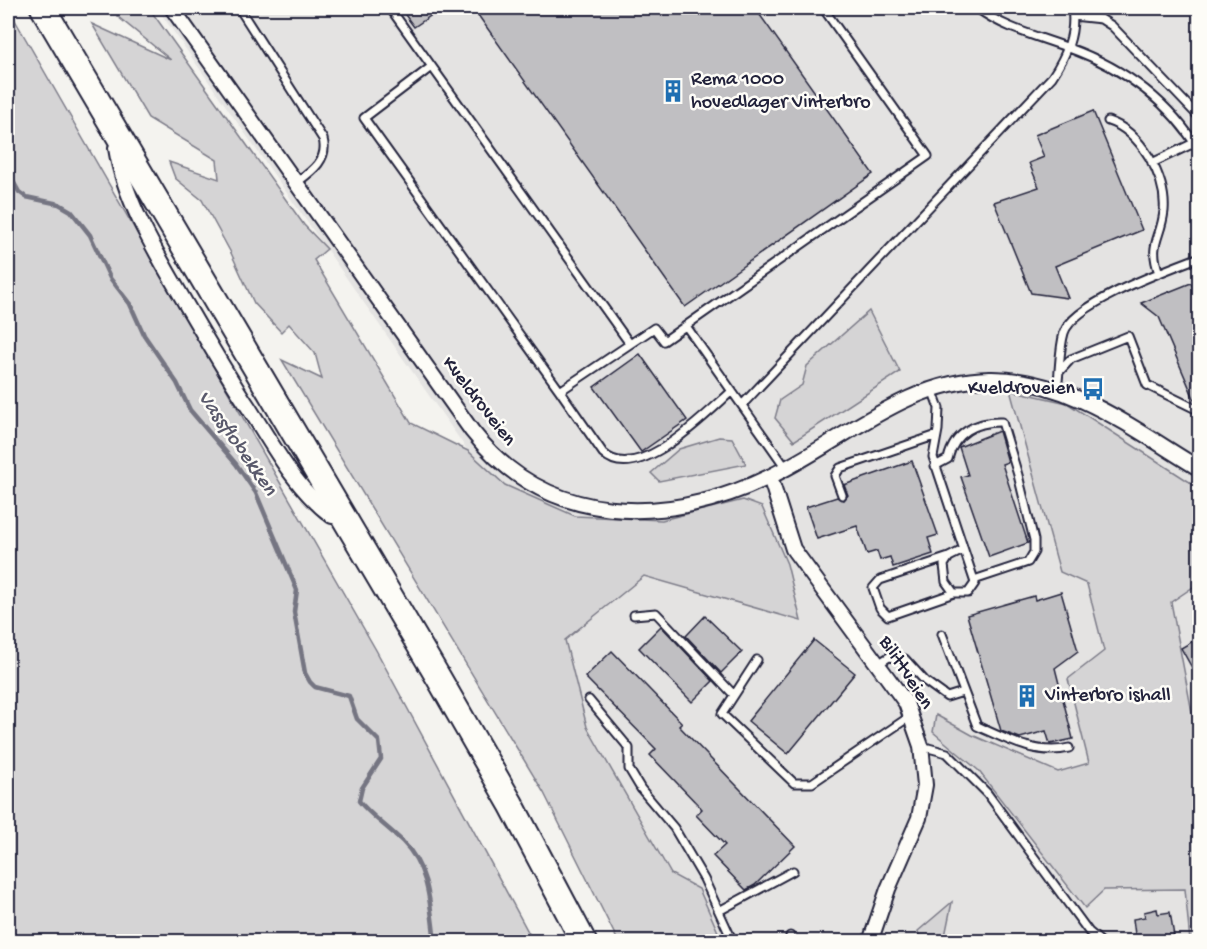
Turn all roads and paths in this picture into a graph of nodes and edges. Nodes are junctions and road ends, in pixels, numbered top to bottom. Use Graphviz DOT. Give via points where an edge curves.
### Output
graph roads {
  1 [pos="33,8"];
  2 [pos="43,8"];
  3 [pos="172,8"];
  4 [pos="239,8"];
  5 [pos="390,8"];
  6 [pos="823,8"];
  7 [pos="977,8"];
  8 [pos="1072,8"];
  9 [pos="1073,16"];
  10 [pos="1068,48"];
  11 [pos="431,67"];
  12 [pos="1200,118"];
  13 [pos="1108,121"];
  14 [pos="1194,143"];
  15 [pos="1200,152"];
  16 [pos="1152,163"];
  17 [pos="296,183"];
  18 [pos="1200,257"];
  19 [pos="1159,273"];
  20 [pos="686,326"];
  21 [pos="630,344"];
  22 [pos="1060,371"];
  23 [pos="932,389"];
  24 [pos="1057,389"];
  25 [pos="732,391"];
  26 [pos="560,392"];
  27 [pos="742,405"];
  28 [pos="1200,411"];
  29 [pos="937,435"];
  30 [pos="935,466"];
  31 [pos="786,468"];
  32 [pos="1200,469"];
  33 [pos="770,477"];
  34 [pos="842,495"];
  35 [pos="963,550"];
  36 [pos="949,557"];
  37 [pos="974,580"];
  38 [pos="954,593"];
  39 [pos="634,615"];
  40 [pos="942,634"];
  41 [pos="758,660"];
  42 [pos="878,664"];
  43 [pos="963,692"];
  44 [pos="734,695"];
  45 [pos="590,700"];
  46 [pos="912,716"];
  47 [pos="921,746"];
  48 [pos="1069,748"];
  49 [pos="793,871"];
  50 [pos="719,911"];
  51 [pos="1089,932"];
  52 [pos="573,942"];
  53 [pos="584,942"];
  54 [pos="733,942"];
  55 [pos="870,942"];
  56 [pos="1090,942"];
  57 [pos="1101,942"];
  1 -- 52 [label="highway" via="503,809"];
  2 -- 53 [label="highway" via="438,677 517,814"];
  3 -- 17 [label="street, Kveldroveien"];
  4 -- 17 [label="lane" via="323,139 320,162"];
  5 -- 11 [label="lane"];
  6 -- 20 [label="lane" via="928,156"];
  7 -- 10 [label="lane" via="1009,27"];
  8 -- 9 [label="lane"];
  9 -- 10 [label="lane"];
  9 -- 12 [label="lane" via="1101,19 1112,26"];
  10 -- 14 [label="lane" via="1095,58 1140,85 1171,113"];
  10 -- 27 [label="lane" via="1052,77"];
  11 -- 21 [label="lane"];
  11 -- 26 [label="lane" via="364,118"];
  13 -- 16 [label="lane" via="1127,130"];
  14 -- 15 [label="lane"];
  14 -- 16 [label="lane"];
  16 -- 19 [label="lane" via="1164,207 1152,257"];
  17 -- 33 [label="street, Kveldroveien" via="472,431 502,465 535,488 589,507 637,509 711,498"];
  18 -- 19 [label="lane"];
  19 -- 22 [label="lane" via="1075,315 1064,333"];
  20 -- 21 [label="lane" via="664,341 654,328"];
  20 -- 25 [label="lane"];
  21 -- 26 [label="lane"];
  22 -- 24 [label="lane"];
  22 -- 28 [label="lane" via="1071,360 1128,336 1147,385"];
  23 -- 24 [label="street, Kveldroveien" via="952,382 993,379"];
  23 -- 29 [label="lane" via="939,408"];
  23 -- 31 [label="street, Kveldroveien"];
  24 -- 32 [label="street, Kveldroveien"];
  25 -- 26 [label="lane" via="692,426 633,463 609,459"];
  25 -- 27 [label="lane"];
  27 -- 31 [label="lane"];
  29 -- 30 [label="lane"];
  29 -- 34 [label="lane" via="840,468 835,476"];
  30 -- 35 [label="lane"];
  30 -- 37 [label="lane" via="948,459 951,445 964,431 1002,422 1035,552 1028,562"];
  31 -- 33 [label="street, Kveldroveien"];
  33 -- 42 [label="street, Bilittveien" via="794,549"];
  35 -- 36 [label="lane"];
  35 -- 37 [label="lane"];
  36 -- 38 [label="lane" via="944,565 946,582"];
  36 -- 38 [label="lane" via="879,580 873,588 880,609 888,616"];
  37 -- 38 [label="lane" via="968,592"];
  39 -- 44 [label="lane" via="656,613"];
  40 -- 43 [label="lane"];
  41 -- 44 [label="lane"];
  42 -- 43 [label="lane" via="889,657 905,659 947,697"];
  42 -- 46 [label="street, Bilittveien"];
  43 -- 48 [label="lane" via="977,726 1016,743 1053,752"];
  44 -- 46 [label="lane" via="722,714 794,783 812,783"];
  45 -- 50 [label="lane" via="628,748 629,769 674,828"];
  46 -- 47 [label="street, Bilittveien"];
  47 -- 51 [label="lane" via="947,753 987,793"];
  47 -- 55 [label="street, Bilittveien" via="925,785 919,819"];
  49 -- 50 [label="lane"];
  50 -- 54 [label="lane"];
  51 -- 56 [label="lane"];
  51 -- 57 [label="lane"];
}
